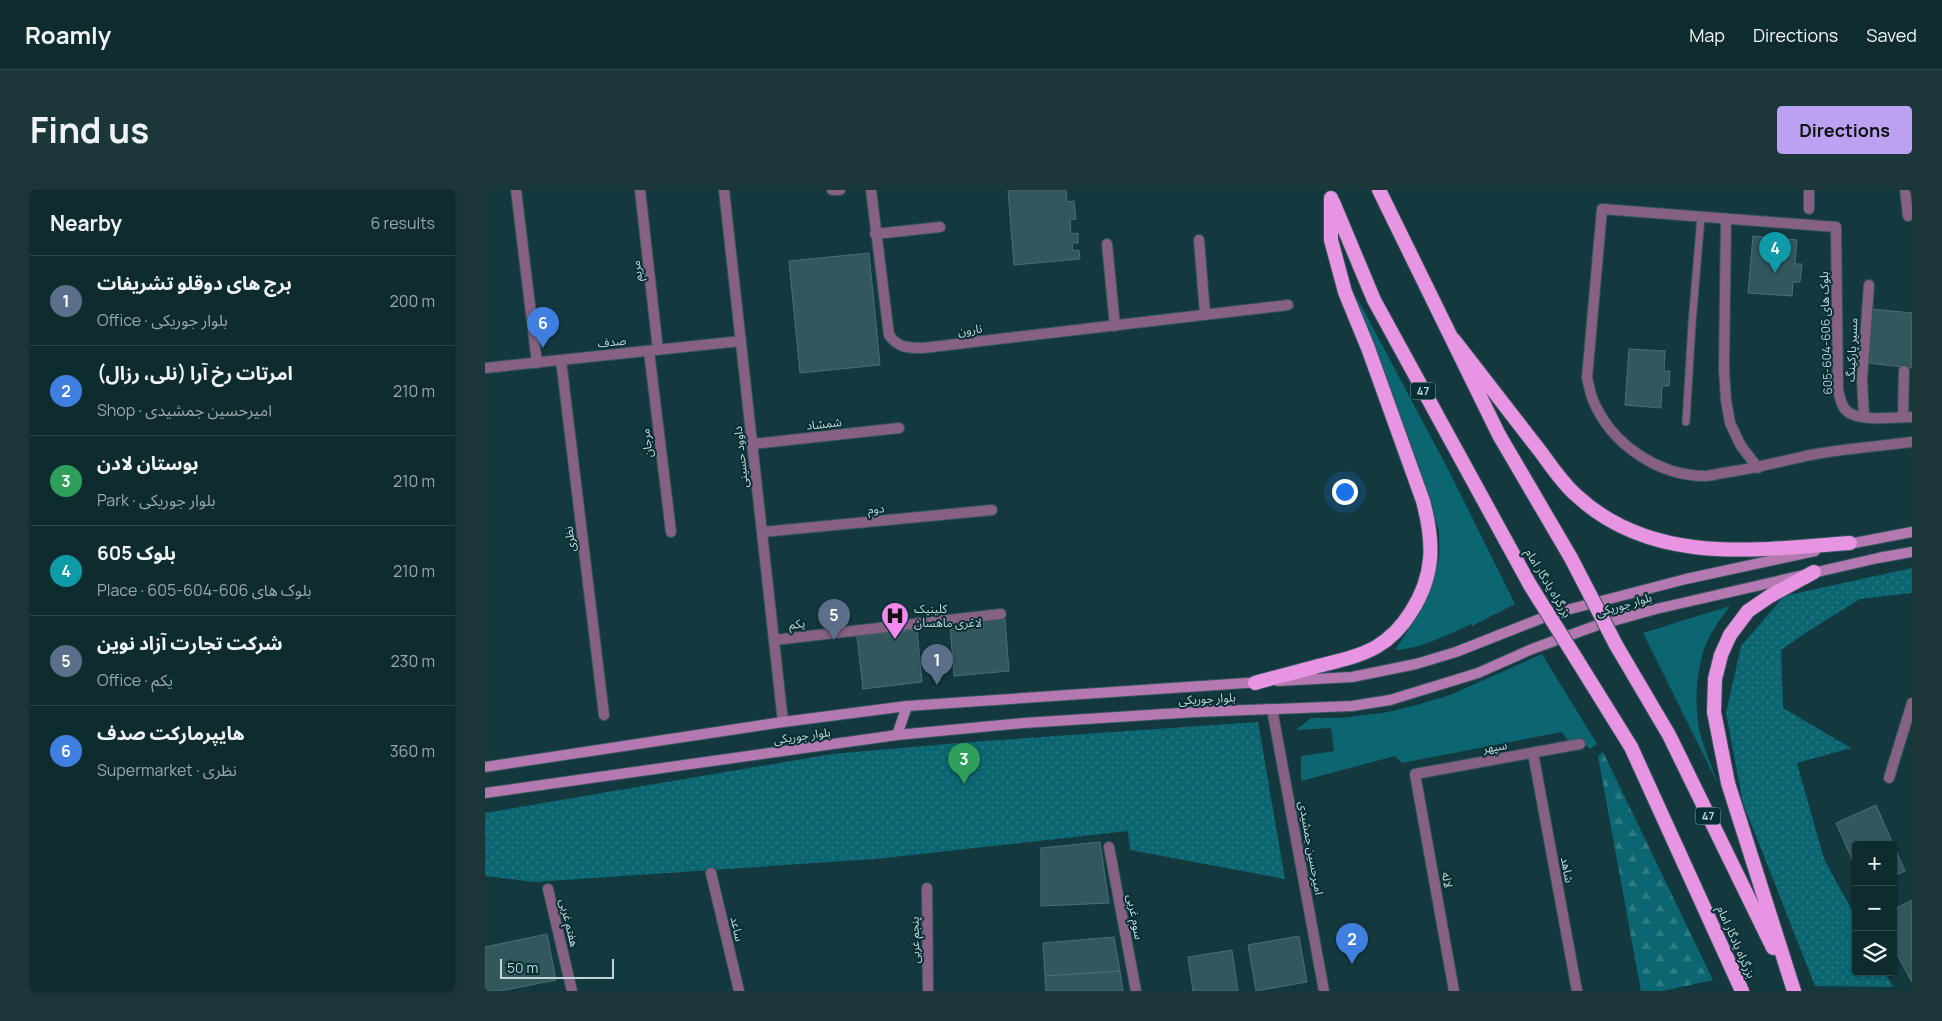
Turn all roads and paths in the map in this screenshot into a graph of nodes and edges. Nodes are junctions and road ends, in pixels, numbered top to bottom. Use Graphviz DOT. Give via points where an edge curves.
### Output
graph roads {
  1 [pos="516,190"];
  2 [pos="640,190"];
  3 [pos="724,190"];
  4 [pos="871,190"];
  5 [pos="1379,190"];
  6 [pos="1809,190"];
  7 [pos="1905,190"];
  8 [pos="1330,194"];
  9 [pos="1809,209"];
  10 [pos="1908,216"];
  11 [pos="1701,217"];
  12 [pos="1726,219"];
  13 [pos="940,228"];
  14 [pos="875,234"];
  15 [pos="1199,240"];
  16 [pos="1107,244"];
  17 [pos="1869,285"];
  18 [pos="1289,304"];
  19 [pos="1205,314"];
  20 [pos="1115,326"];
  21 [pos="1454,340"];
  22 [pos="741,341"];
  23 [pos="654,350"];
  24 [pos="561,360"];
  25 [pos="537,363"];
  26 [pos="485,368"];
  27 [pos="1904,371"];
  28 [pos="1864,417"];
  29 [pos="1907,417"];
  30 [pos="1686,422"];
  31 [pos="899,428"];
  32 [pos="1912,442"];
  33 [pos="752,444"];
  34 [pos="1758,468"];
  35 [pos="991,510"];
  36 [pos="671,532"];
  37 [pos="762,532"];
  38 [pos="1912,532"];
  39 [pos="1851,544"];
  40 [pos="1912,552"];
  41 [pos="1814,572"];
  42 [pos="1001,614"];
  43 [pos="774,640"];
  44 [pos="1255,683"];
  45 [pos="1912,703"];
  46 [pos="907,706"];
  47 [pos="1272,709"];
  48 [pos="604,715"];
  49 [pos="783,722"];
  50 [pos="897,735"];
  51 [pos="1580,744"];
  52 [pos="1533,753"];
  53 [pos="485,767"];
  54 [pos="1415,774"];
  55 [pos="1889,778"];
  56 [pos="485,793"];
  57 [pos="1109,847"];
  58 [pos="711,872"];
  59 [pos="927,888"];
  60 [pos="548,889"];
  61 [pos="572,991"];
  62 [pos="739,991"];
  63 [pos="928,991"];
  64 [pos="1135,991"];
  65 [pos="1324,991"];
  66 [pos="1453,991"];
  67 [pos="1577,991"];
  68 [pos="1741,991"];
  69 [pos="1794,991"];
  1 -- 25 [label="street"];
  2 -- 23 [label="street, مریم"];
  3 -- 22 [label="street, داوود حسینی"];
  4 -- 14 [label="street, نارون"];
  5 -- 21 [label="highway, 47"];
  6 -- 9 [label="street"];
  7 -- 10 [label="street"];
  8 -- 44 [label="highway" via="1331,240 1345,292 1423,501 1429,523 1431,557 1422,591 1405,621 1377,646 1354,657"];
  8 -- 68 [label="highway, بزرگراه یادگار امام / 47, bridge" via="1374,300 1530,585 1631,747"];
  11 -- 12 [label="street"];
  11 -- 30 [label="lane"];
  11 -- 34 [label="street" via="1602,209 1587,378 1592,399 1603,420 1619,440 1640,456 1679,472 1706,476"];
  12 -- 28 [label="street, بلوک های 606-604-605" via="1836,227 1838,390 1841,403 1848,412"];
  12 -- 34 [label="street" via="1726,400 1730,423 1741,446"];
  13 -- 14 [label="street"];
  14 -- 20 [label="street, نارون" via="889,335 900,347 923,348"];
  15 -- 19 [label="street"];
  16 -- 20 [label="street"];
  17 -- 28 [label="street, مسیر پارکینگ" via="1862,380"];
  18 -- 19 [label="street, نارون"];
  19 -- 20 [label="street, نارون"];
  21 -- 39 [label="highway" via="1575,495 1607,519 1663,542 1707,549 1753,550"];
  21 -- 69 [label="highway, 47, bridge" via="1499,434 1669,735"];
  22 -- 23 [label="street, صدف"];
  22 -- 33 [label="street, داوود حسینی"];
  23 -- 24 [label="street, صدف"];
  23 -- 36 [label="street, مرجان"];
  24 -- 25 [label="street, صدف"];
  24 -- 48 [label="street, نظری"];
  25 -- 26 [label="street, صدف"];
  27 -- 29 [label="street"];
  28 -- 29 [label="street, بلوک های 606-604-605"];
  31 -- 33 [label="street, شمشاد"];
  32 -- 34 [label="street" via="1838,450"];
  33 -- 37 [label="street, داوود حسینی"];
  35 -- 37 [label="street, دوم"];
  37 -- 43 [label="street, داوود حسینی"];
  38 -- 39 [label="main road, بلوار جوریکی"];
  39 -- 44 [label="main road, بلوار جوریکی" via="1686,578 1555,613 1416,664 1351,677"];
  40 -- 41 [label="main road, بلوار جوریکی"];
  41 -- 47 [label="main road, بلوار جوریکی" via="1595,626 1479,673 1390,700 1352,706"];
  41 -- 69 [label="highway" via="1748,611 1730,635 1715,679 1715,712 1728,783"];
  42 -- 43 [label="street, یکم"];
  43 -- 49 [label="street, داوود حسینی"];
  44 -- 46 [label="main road, بلوار جوریکی"];
  45 -- 55 [label="street"];
  46 -- 49 [label="main road, بلوار جوریکی"];
  46 -- 50 [label="main road"];
  47 -- 50 [label="main road, بلوار جوریکی" via="1033,722"];
  47 -- 65 [label="street, امیرحسین جمشیدی"];
  49 -- 53 [label="main road, بلوار جوریکی"];
  50 -- 56 [label="main road, بلوار جوریکی"];
  51 -- 52 [label="street, سپهر"];
  52 -- 54 [label="street, سپهر"];
  52 -- 67 [label="street, شاهد"];
  54 -- 66 [label="street, لاله"];
  57 -- 64 [label="street, سوم غربی"];
  58 -- 62 [label="street, ساعد"];
  59 -- 63 [label="street, پنجم غربی"];
  60 -- 61 [label="street, هفتم غربی"];
}
